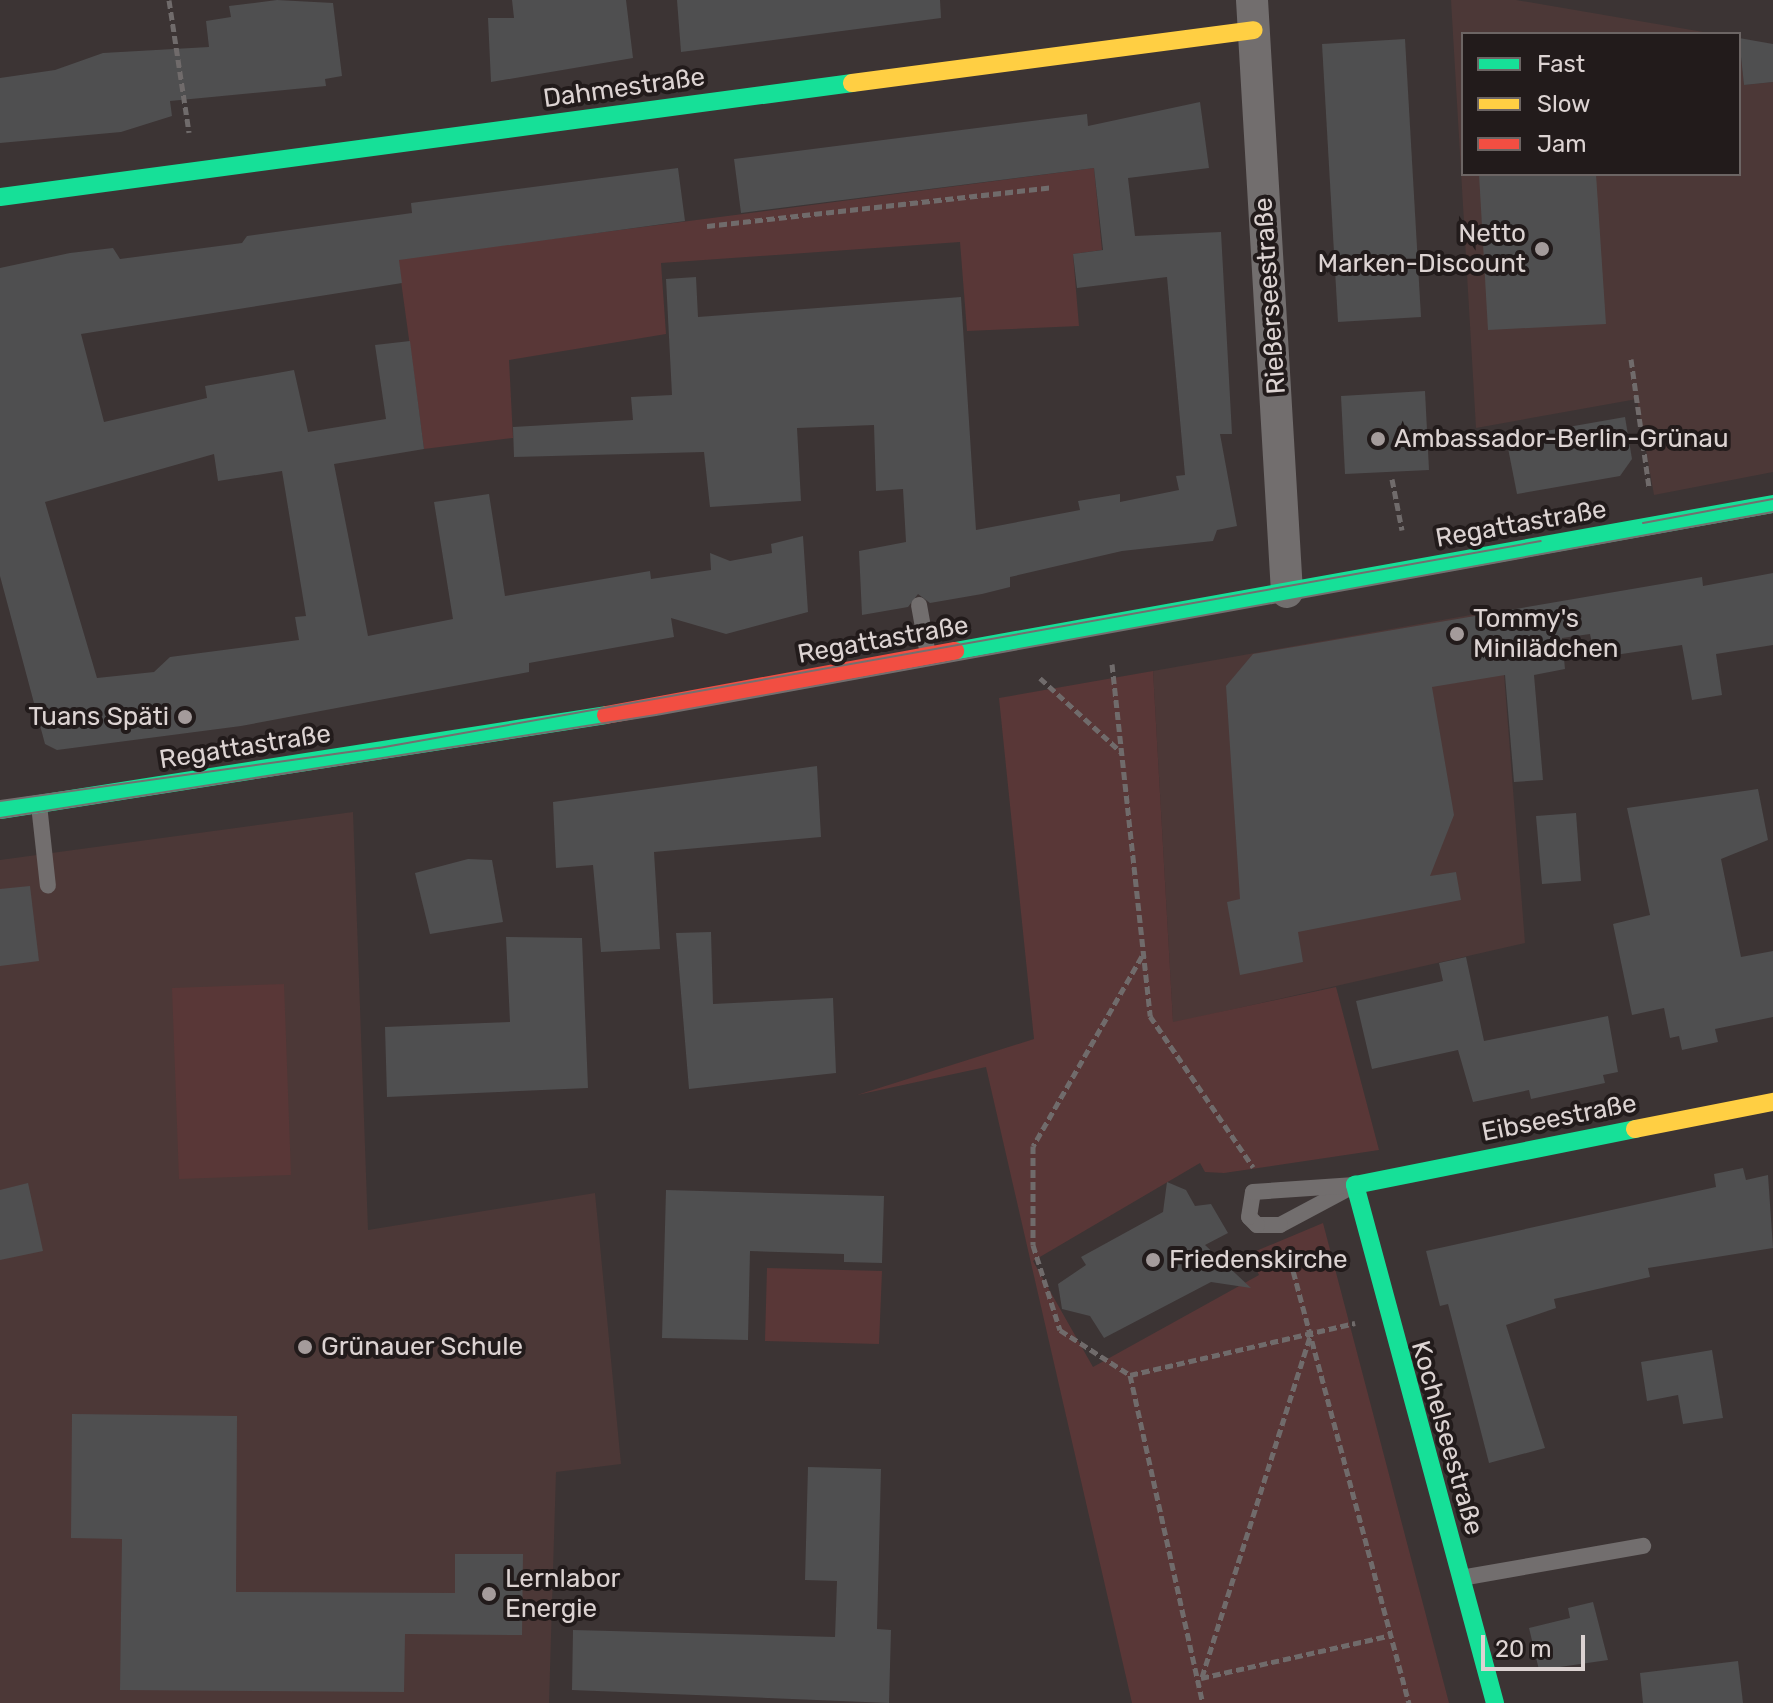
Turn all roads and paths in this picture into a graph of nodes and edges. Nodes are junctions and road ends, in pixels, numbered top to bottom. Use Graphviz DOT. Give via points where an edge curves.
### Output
graph roads {
  1 [pos="169,0"];
  2 [pos="1253,15"];
  3 [pos="195,171"];
  4 [pos="1052,187"];
  5 [pos="0,197"];
  6 [pos="707,226"];
  7 [pos="1631,359"];
  8 [pos="1392,479"];
  9 [pos="1652,503"];
  10 [pos="1773,504"];
  11 [pos="1405,547"];
  12 [pos="1287,592"];
  13 [pos="919,605"];
  14 [pos="928,658"];
  15 [pos="1040,678"];
  16 [pos="1121,752"];
  17 [pos="39,805"];
  18 [pos="0,810"];
  19 [pos="48,886"];
  20 [pos="1142,956"];
  21 [pos="1773,1102"];
  22 [pos="1355,1185"];
  23 [pos="1386,1314"];
  24 [pos="1311,1334"];
  25 [pos="1130,1375"];
  26 [pos="1643,1546"];
  27 [pos="1460,1579"];
  28 [pos="1387,1636"];
  29 [pos="1201,1678"];
  30 [pos="1203,1703"];
  31 [pos="1495,1703"];
  1 -- 3 [label="path"];
  2 -- 3 [label="street, Dahmestraße"];
  2 -- 12 [label="street, Rießerseestraße"];
  3 -- 5 [label="street, Dahmestraße"];
  4 -- 6 [label="path"];
  7 -- 9 [label="path"];
  8 -- 11 [label="path"];
  10 -- 12 [label="street, Regattastraße"];
  12 -- 14 [label="street, Regattastraße"];
  13 -- 14 [label="lane"];
  14 -- 17 [label="street, Regattastraße" via="442,744"];
  15 -- 16 [label="path"];
  17 -- 18 [label="street, Regattastraße"];
  17 -- 19 [label="lane"];
  20 -- 25 [label="path" via="1033,1146 1033,1245 1060,1330"];
  21 -- 22 [label="street, Eibseestraße"];
  22 -- 22 [label="lane" via="1253,1192 1249,1217 1257,1225 1280,1225"];
  22 -- 23 [label="street, Kochelseestraße"];
  23 -- 24 [label="path"];
  23 -- 27 [label="street, Kochelseestraße"];
  24 -- 25 [label="path"];
  24 -- 29 [label="path"];
  25 -- 29 [label="path"];
  26 -- 27 [label="lane"];
  27 -- 31 [label="street, Kochelseestraße"];
  28 -- 29 [label="path"];
  29 -- 30 [label="path"];
}
